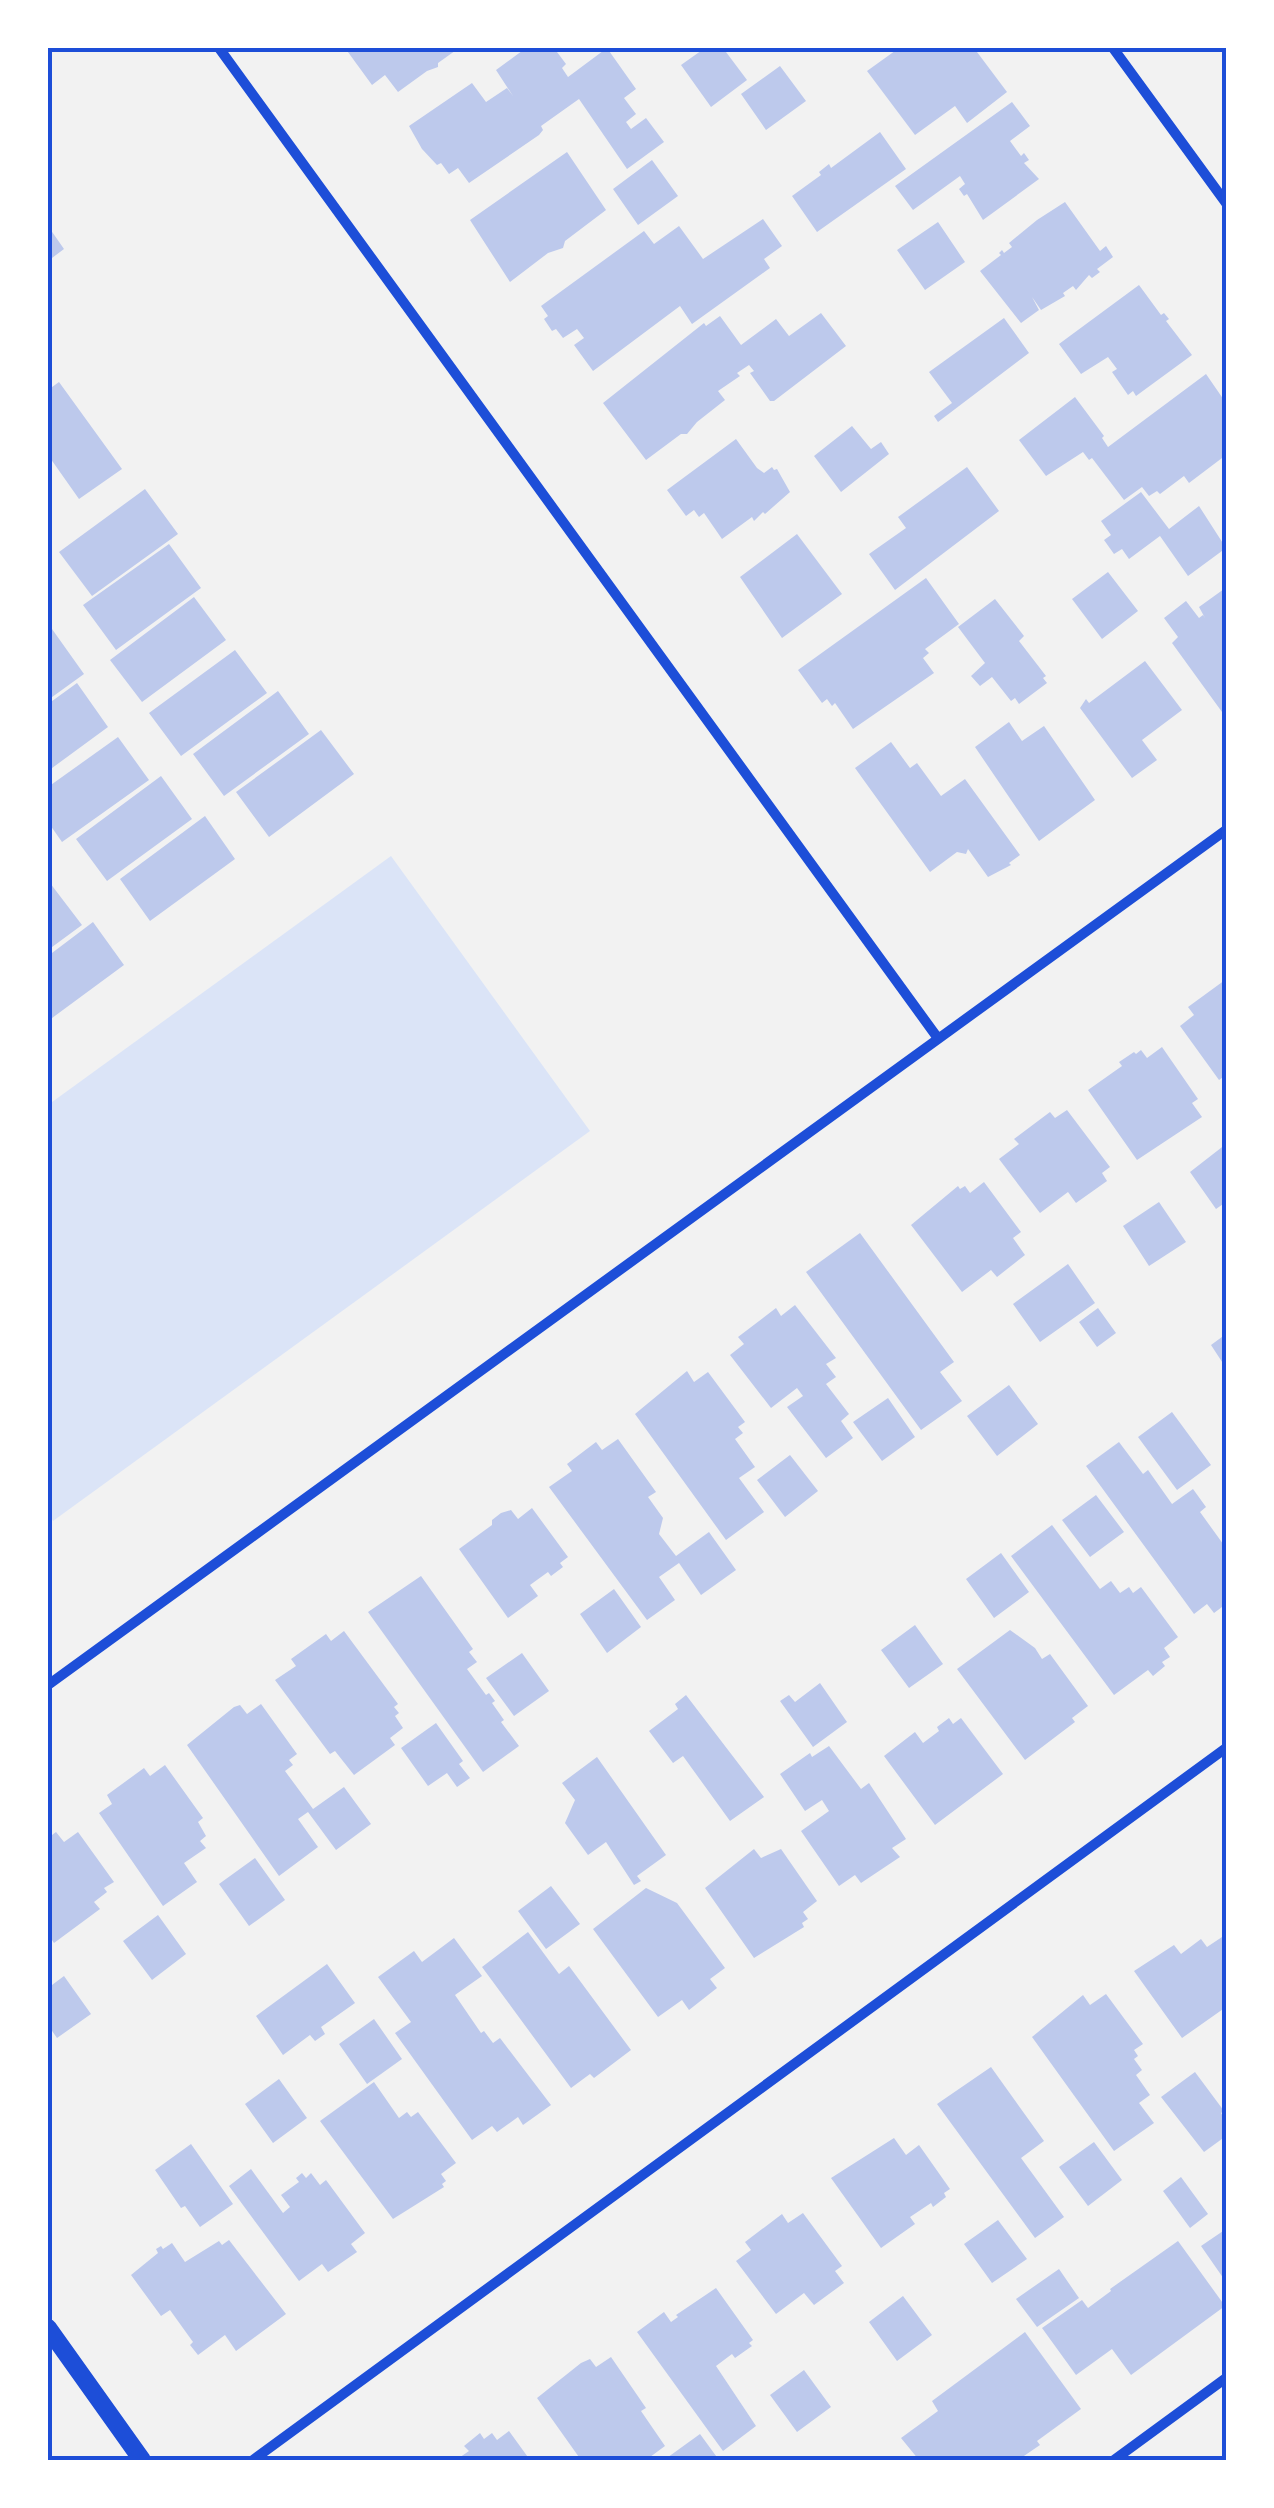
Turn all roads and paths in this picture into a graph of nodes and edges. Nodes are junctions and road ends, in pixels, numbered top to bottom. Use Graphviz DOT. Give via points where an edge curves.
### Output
graph roads {
  1 [pos="219,48"];
  2 [pos="1113,48"];
  3 [pos="1226,203"];
  4 [pos="1226,830"];
  5 [pos="937,1037"];
  6 [pos="48,1685"];
  7 [pos="1226,1748"];
  8 [pos="48,2328"];
  9 [pos="1226,2378"];
  10 [pos="142,2460"];
  11 [pos="253,2460"];
  12 [pos="1114,2460"];
  1 -- 5 [label="street"];
  2 -- 3 [label="street"];
  4 -- 5 [label="street"];
  5 -- 6 [label="street"];
  7 -- 11 [label="street"];
  8 -- 10 [label="street"];
  9 -- 12 [label="street"];
}
